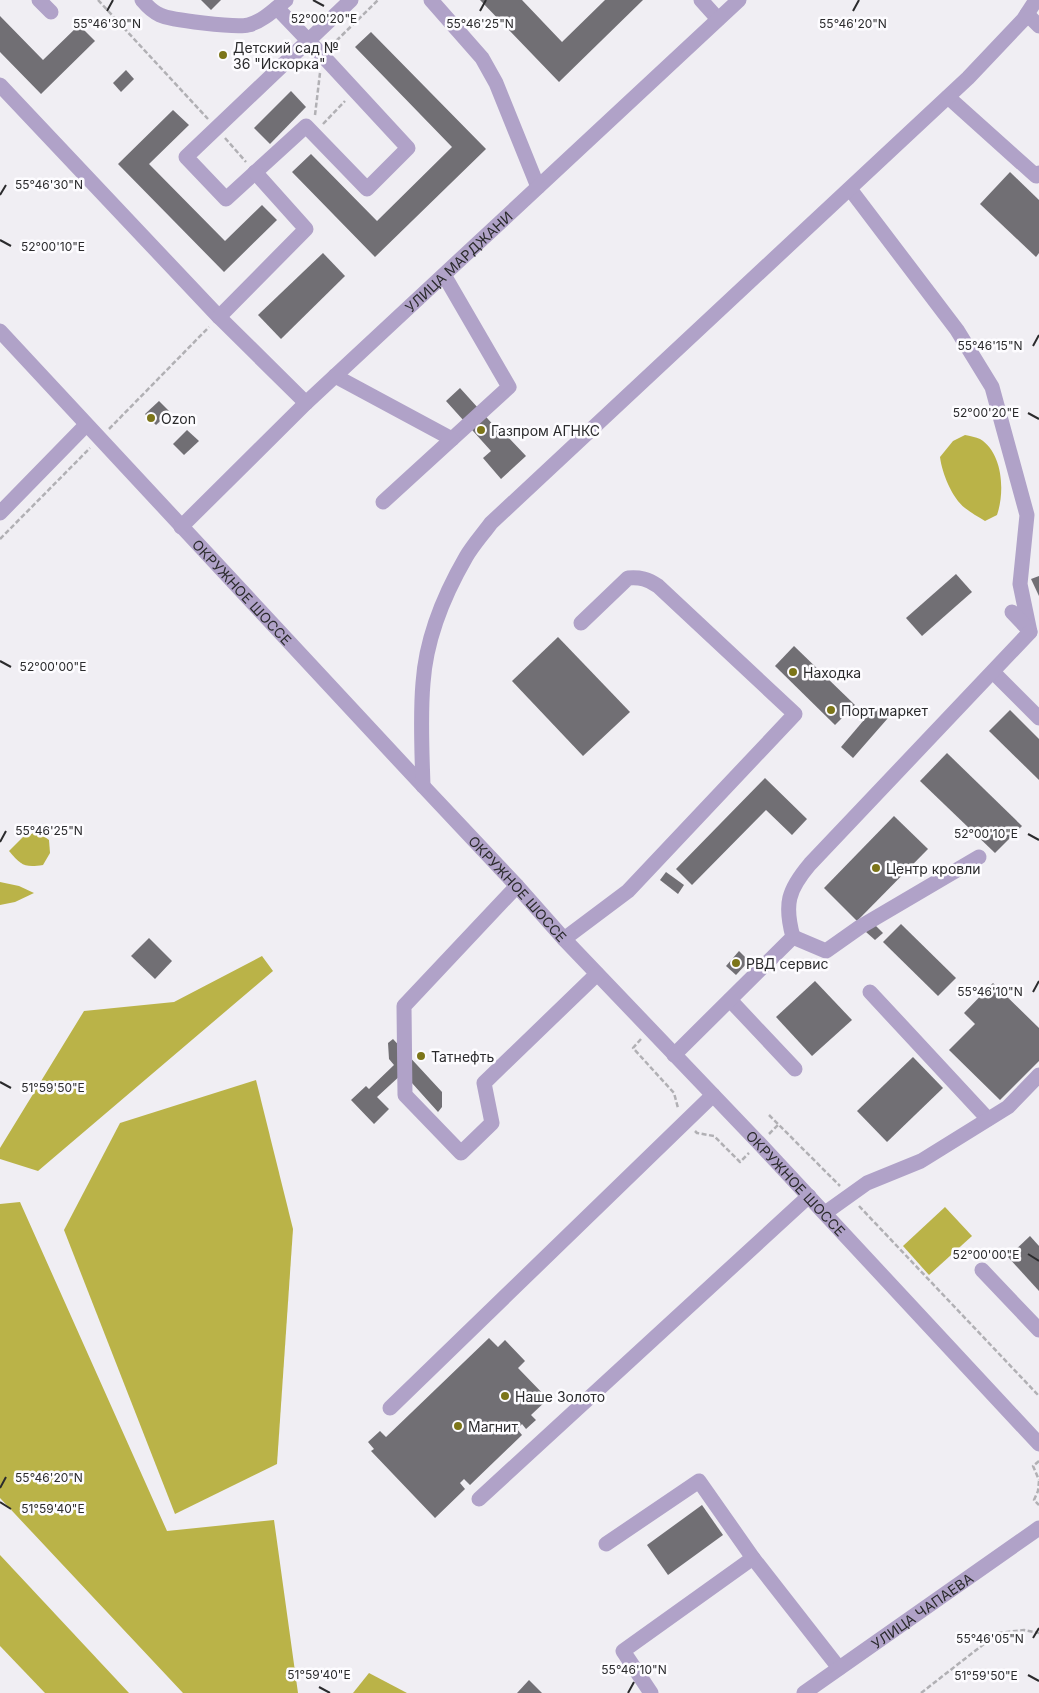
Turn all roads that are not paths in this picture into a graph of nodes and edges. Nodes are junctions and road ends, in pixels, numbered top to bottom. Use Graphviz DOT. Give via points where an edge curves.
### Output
graph roads {
  1 [pos="39,0"];
  2 [pos="142,0"];
  3 [pos="351,0"];
  4 [pos="432,0"];
  5 [pos="701,0"];
  6 [pos="739,0"];
  7 [pos="1036,0"];
  8 [pos="281,4"];
  9 [pos="52,12"];
  10 [pos="1027,14"];
  11 [pos="718,19"];
  12 [pos="1039,26"];
  13 [pos="308,41"];
  14 [pos="0,85"];
  15 [pos="948,97"];
  16 [pos="255,172"];
  17 [pos="1039,173"];
  18 [pos="538,187"];
  19 [pos="850,189"];
  20 [pos="444,275"];
  21 [pos="219,317"];
  22 [pos="0,331"];
  23 [pos="335,376"];
  24 [pos="306,403"];
  25 [pos="86,424"];
  26 [pos="452,440"];
  27 [pos="383,502"];
  28 [pos="0,513"];
  29 [pos="181,527"];
  30 [pos="1012,612"];
  31 [pos="581,623"];
  32 [pos="1035,633"];
  33 [pos="993,672"];
  34 [pos="1039,718"];
  35 [pos="423,786"];
  36 [pos="979,857"];
  37 [pos="517,886"];
  38 [pos="793,937"];
  39 [pos="564,939"];
  40 [pos="597,974"];
  41 [pos="870,992"];
  42 [pos="730,1000"];
  43 [pos="674,1055"];
  44 [pos="795,1069"];
  45 [pos="1039,1075"];
  46 [pos="712,1094"];
  47 [pos="988,1119"];
  48 [pos="809,1196"];
  49 [pos="825,1214"];
  50 [pos="982,1270"];
  51 [pos="1039,1330"];
  52 [pos="390,1408"];
  53 [pos="1039,1444"];
  54 [pos="479,1499"];
  55 [pos="1039,1528"];
  56 [pos="606,1544"];
  57 [pos="753,1558"];
  58 [pos="839,1668"];
  59 [pos="651,1693"];
  60 [pos="804,1693"];
  1 -- 9 [label="street"];
  2 -- 8 [label="street" via="153,11 169,18 232,26 248,26"];
  3 -- 13 [label="street"];
  4 -- 18 [label="street" via="482,58 496,83"];
  5 -- 11 [label="street"];
  6 -- 11 [label="street, УЛИЦА МАРДЖАНИ"];
  7 -- 10 [label="street"];
  8 -- 13 [label="street"];
  10 -- 12 [label="street"];
  10 -- 15 [label="street"];
  11 -- 18 [label="street, УЛИЦА МАРДЖАНИ"];
  13 -- 16 [label="street" via="186,158 226,199"];
  13 -- 16 [label="street" via="408,148 367,189 306,126"];
  14 -- 21 [label="street"];
  15 -- 17 [label="street" via="1036,176"];
  15 -- 19 [label="street"];
  16 -- 21 [label="street" via="306,229"];
  18 -- 20 [label="street, УЛИЦА МАРДЖАНИ"];
  19 -- 32 [label="street" via="957,330 992,388 1027,515 1020,584"];
  19 -- 35 [label="street" via="491,523 467,556 432,633 423,682"];
  20 -- 23 [label="street, УЛИЦА МАРДЖАНИ"];
  20 -- 26 [label="street" via="509,387"];
  21 -- 24 [label="street"];
  22 -- 25 [label="street, ОКРУЖНОЕ ШОССЕ"];
  23 -- 24 [label="street, УЛИЦА МАРДЖАНИ"];
  23 -- 26 [label="street"];
  24 -- 29 [label="street, УЛИЦА МАРДЖАНИ"];
  25 -- 28 [label="street"];
  25 -- 29 [label="street, ОКРУЖНОЕ ШОССЕ"];
  26 -- 27 [label="street"];
  29 -- 35 [label="street, ОКРУЖНОЕ ШОССЕ"];
  30 -- 32 [label="street"];
  31 -- 39 [label="street" via="628,578 650,580 795,714 628,891"];
  32 -- 33 [label="street"];
  33 -- 34 [label="street"];
  33 -- 38 [label="street" via="798,877 788,905"];
  35 -- 37 [label="street, ОКРУЖНОЕ ШОССЕ"];
  36 -- 38 [label="street" via="860,927 826,951"];
  37 -- 39 [label="street, ОКРУЖНОЕ ШОССЕ"];
  37 -- 40 [label="street" via="404,1006 405,1094 461,1153 492,1123 484,1083"];
  38 -- 42 [label="street"];
  39 -- 40 [label="street, ОКРУЖНОЕ ШОССЕ"];
  40 -- 43 [label="street, ОКРУЖНОЕ ШОССЕ"];
  41 -- 47 [label="street"];
  42 -- 43 [label="street"];
  42 -- 44 [label="street"];
  43 -- 46 [label="street, ОКРУЖНОЕ ШОССЕ"];
  45 -- 47 [label="street" via="1008,1107"];
  46 -- 48 [label="street, ОКРУЖНОЕ ШОССЕ"];
  46 -- 52 [label="street"];
  47 -- 49 [label="street" via="920,1160 867,1183"];
  48 -- 49 [label="street, ОКРУЖНОЕ ШОССЕ"];
  48 -- 54 [label="street"];
  49 -- 53 [label="street, ОКРУЖНОЕ ШОССЕ"];
  50 -- 51 [label="street"];
  55 -- 58 [label="street, УЛИЦА ЧАПАЕВА"];
  56 -- 57 [label="street" via="699,1481"];
  57 -- 58 [label="street"];
  57 -- 59 [label="street" via="623,1651"];
  58 -- 60 [label="street, УЛИЦА ЧАПАЕВА"];
}
